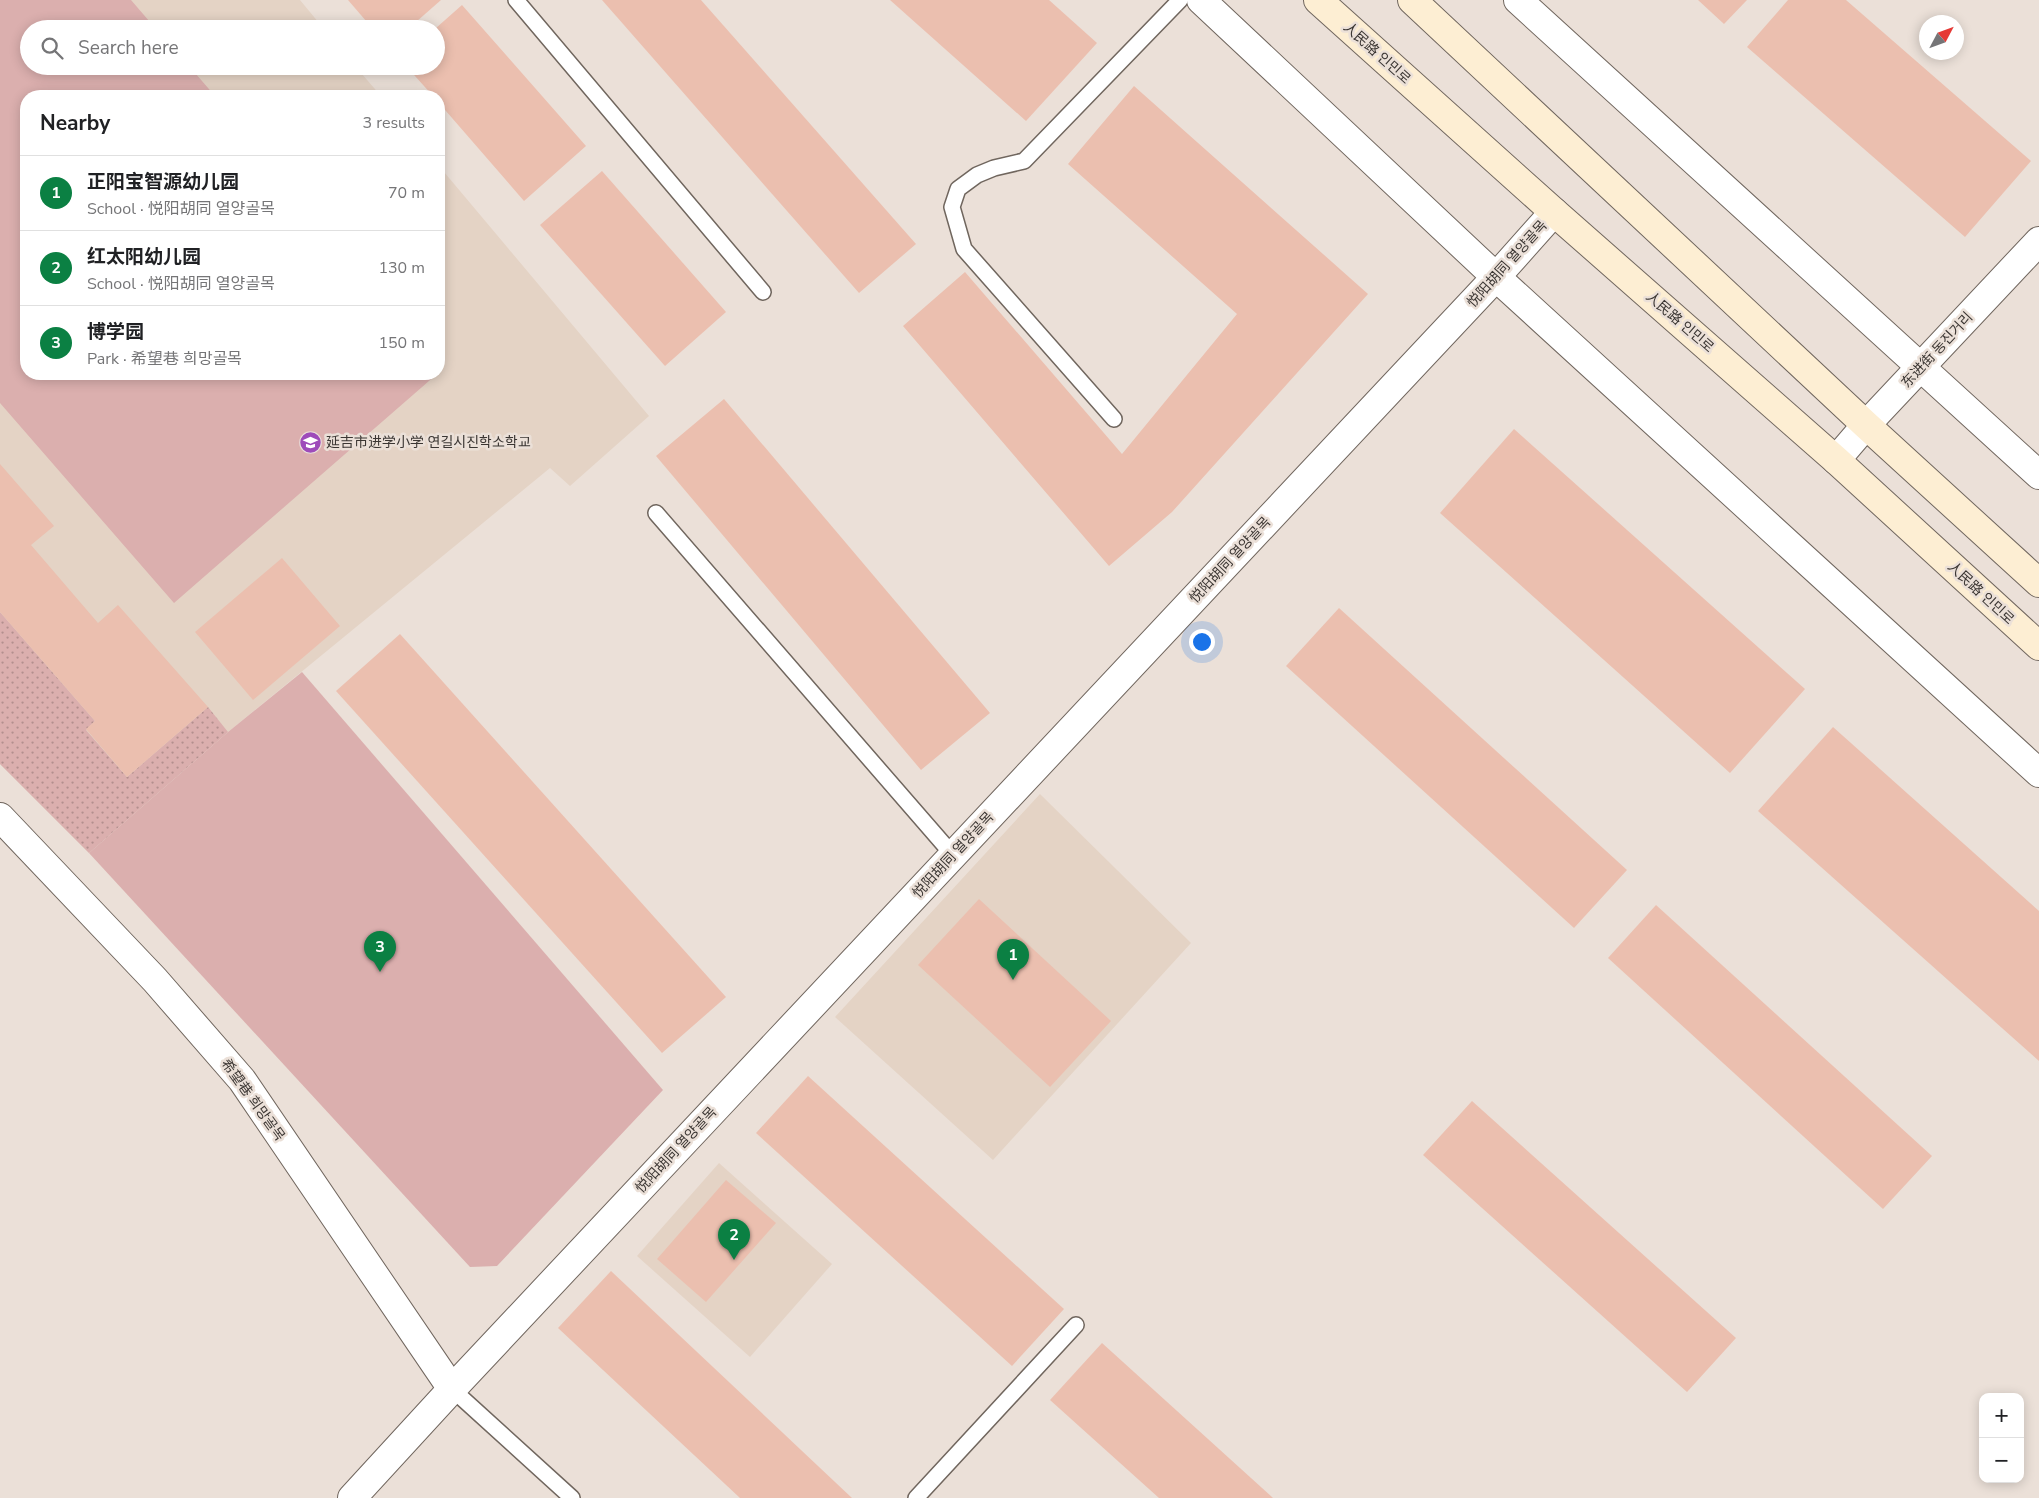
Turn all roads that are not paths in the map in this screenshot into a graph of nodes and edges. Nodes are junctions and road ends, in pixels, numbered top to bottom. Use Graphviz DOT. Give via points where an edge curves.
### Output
graph roads {
  1 [pos="516,0"];
  2 [pos="1180,0"];
  3 [pos="1201,0"];
  4 [pos="1318,0"];
  5 [pos="1412,0"];
  6 [pos="1518,0"];
  7 [pos="1554,212"];
  8 [pos="2039,241"];
  9 [pos="1496,277"];
  10 [pos="763,292"];
  11 [pos="1920,367"];
  12 [pos="1114,419"];
  13 [pos="1866,425"];
  14 [pos="1836,460"];
  15 [pos="2039,475"];
  16 [pos="656,513"];
  17 [pos="2039,583"];
  18 [pos="2039,646"];
  19 [pos="2039,773"];
  20 [pos="0,817"];
  21 [pos="953,855"];
  22 [pos="1076,1325"];
  23 [pos="452,1389"];
  24 [pos="352,1498"];
  25 [pos="572,1498"];
  26 [pos="916,1498"];
  1 -- 10 [label="lane"];
  2 -- 12 [label="lane" via="1024,161 977,175 958,188 952,207 964,249"];
  3 -- 9 [label="street"];
  4 -- 7 [label="main road, 人民路 인민로"];
  5 -- 13 [label="main road"];
  6 -- 11 [label="street"];
  7 -- 9 [label="street, 悦阳胡同 열양골목"];
  7 -- 14 [label="main road, 人民路 인민로"];
  8 -- 11 [label="street, 东进街 동진거리"];
  9 -- 19 [label="street"];
  9 -- 21 [label="street, 悦阳胡同 열양골목"];
  11 -- 13 [label="street, 东进街 동진거리"];
  11 -- 15 [label="street"];
  13 -- 14 [label="street, 东进街 동진거리"];
  13 -- 17 [label="main road"];
  14 -- 18 [label="main road, 人民路 인민로"];
  16 -- 21 [label="lane"];
  20 -- 23 [label="street, 希望巷 희망골목" via="155,980 242,1080"];
  21 -- 23 [label="street, 悦阳胡同 열양골목"];
  22 -- 26 [label="lane"];
  23 -- 24 [label="street, 悦阳胡同 열양골목"];
  23 -- 25 [label="lane"];
}
